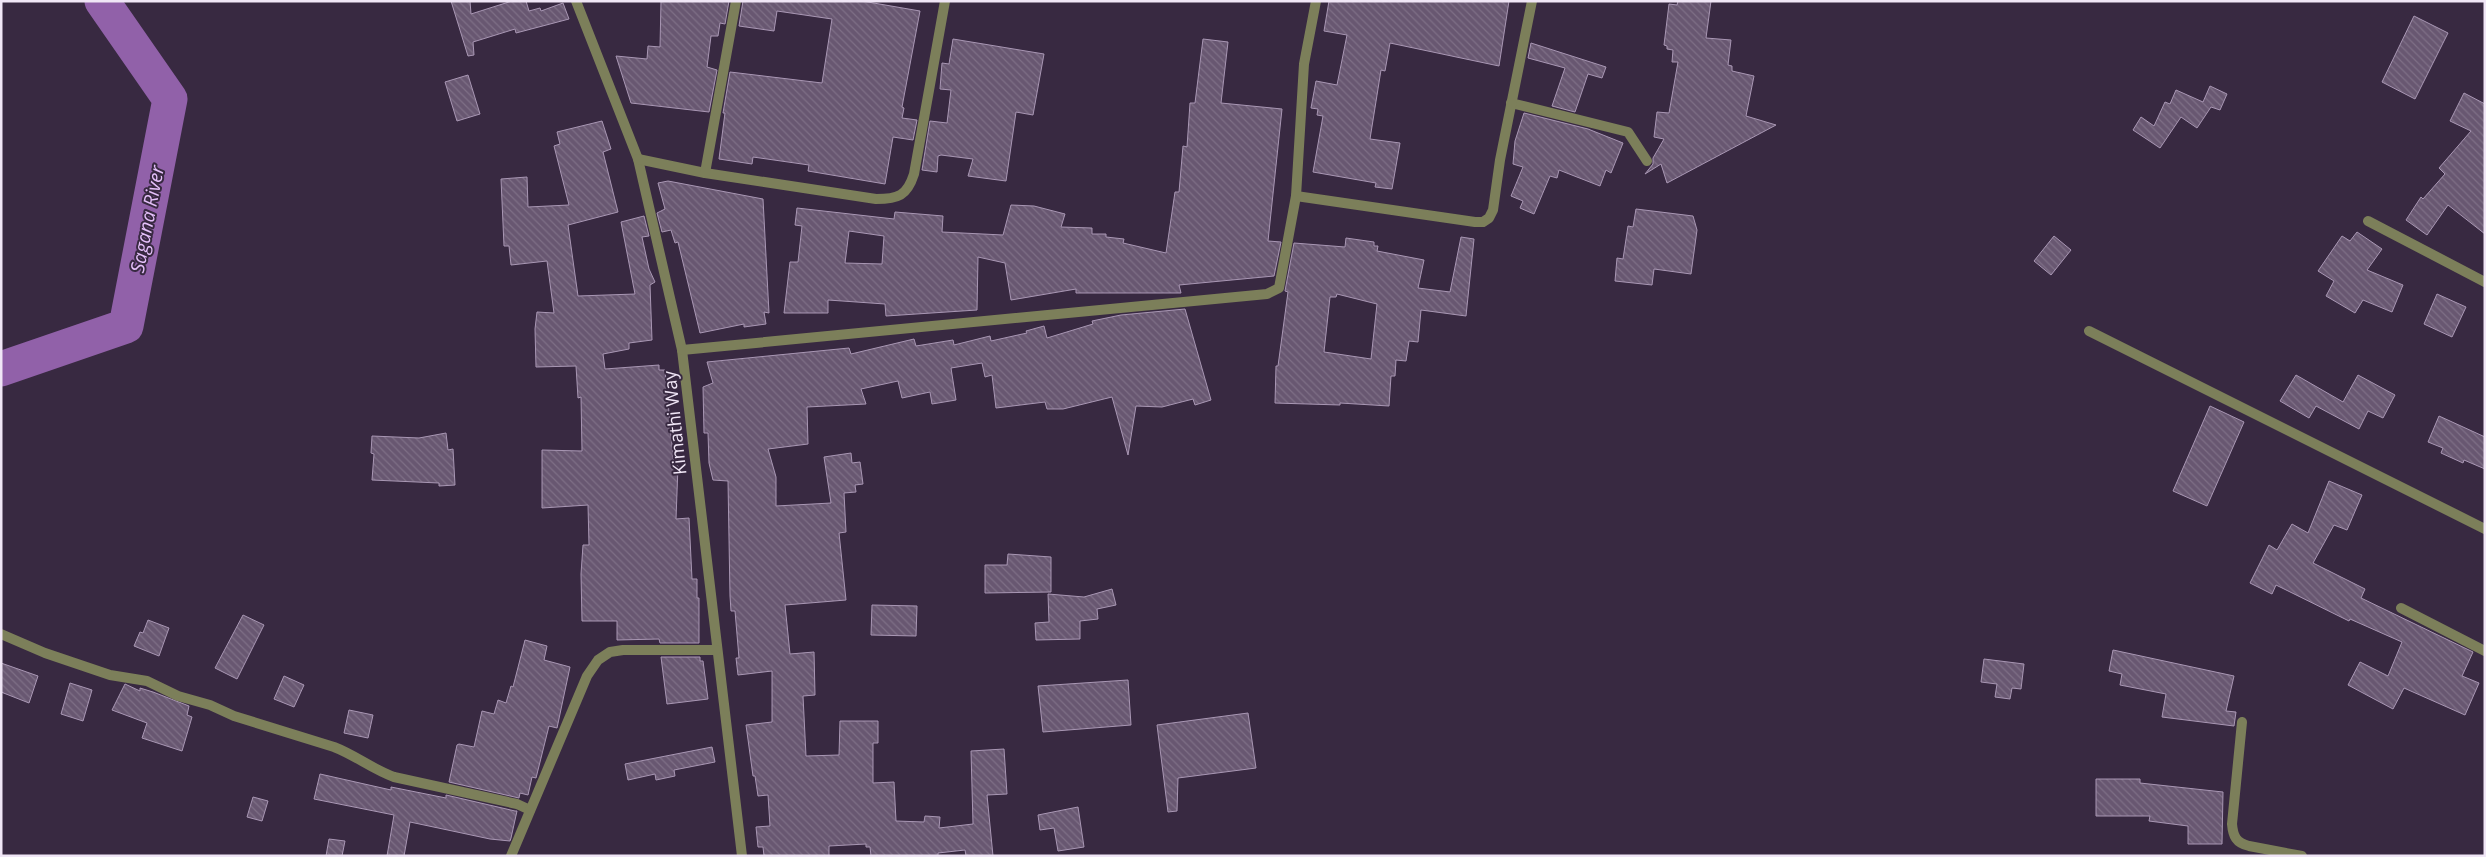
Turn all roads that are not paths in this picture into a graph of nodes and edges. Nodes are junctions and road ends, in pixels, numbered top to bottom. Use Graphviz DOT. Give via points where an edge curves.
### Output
graph roads {
  1 [pos="576,1"];
  2 [pos="736,1"];
  3 [pos="945,1"];
  4 [pos="1316,1"];
  5 [pos="1532,1"];
  6 [pos="1510,103"];
  7 [pos="638,159"];
  8 [pos="1647,160"];
  9 [pos="705,173"];
  10 [pos="1296,196"];
  11 [pos="2368,221"];
  12 [pos="2485,282"];
  13 [pos="2089,331"];
  14 [pos="682,350"];
  15 [pos="2485,529"];
  16 [pos="2401,608"];
  17 [pos="1,634"];
  18 [pos="716,650"];
  19 [pos="2485,651"];
  20 [pos="2242,722"];
  21 [pos="530,810"];
  22 [pos="511,856"];
  23 [pos="742,856"];
  24 [pos="2302,856"];
  1 -- 7 [label="street, Kimathi Way"];
  2 -- 9 [label="street"];
  3 -- 9 [label="street" via="914,174 903,194 891,199 876,199"];
  4 -- 10 [label="street" via="1304,64"];
  5 -- 6 [label="street"];
  6 -- 8 [label="street" via="1628,132"];
  6 -- 10 [label="street" via="1493,210 1483,222"];
  7 -- 9 [label="street"];
  7 -- 14 [label="street, Kimathi Way"];
  10 -- 14 [label="street" via="1282,279 1279,288 1266,294"];
  11 -- 12 [label="street"];
  13 -- 15 [label="street"];
  14 -- 18 [label="street, Kimathi Way"];
  16 -- 19 [label="street"];
  17 -- 21 [label="street" via="101,672 147,681 234,716 341,749 394,777 517,804"];
  18 -- 21 [label="street" via="623,650 610,652 598,660 574,704"];
  18 -- 23 [label="street, Kimathi Way"];
  20 -- 24 [label="street" via="2232,824 2236,840 2249,846"];
  21 -- 22 [label="street"];
}
